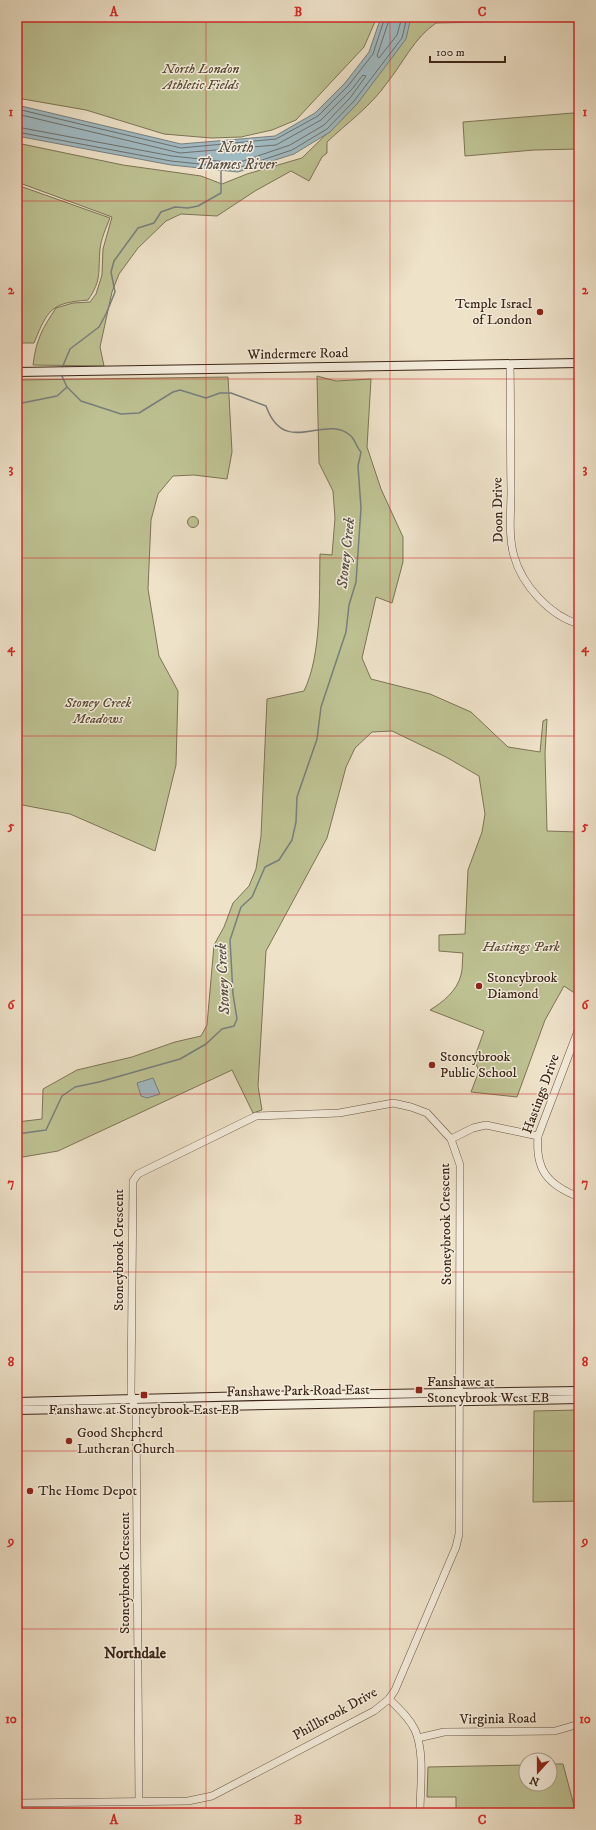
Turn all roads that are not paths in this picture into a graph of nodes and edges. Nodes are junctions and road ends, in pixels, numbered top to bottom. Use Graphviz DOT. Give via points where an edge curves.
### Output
graph roads {
  1 [pos="579,363"];
  2 [pos="510,365"];
  3 [pos="17,372"];
  4 [pos="579,624"];
  5 [pos="579,1028"];
  6 [pos="538,1136"];
  7 [pos="451,1139"];
  8 [pos="579,1197"];
  9 [pos="579,1391"];
  10 [pos="458,1397"];
  11 [pos="579,1399"];
  12 [pos="132,1400"];
  13 [pos="17,1402"];
  14 [pos="136,1408"];
  15 [pos="17,1410"];
  16 [pos="389,1699"];
  17 [pos="579,1724"];
  18 [pos="418,1738"];
  19 [pos="139,1802"];
  20 [pos="17,1803"];
  21 [pos="420,1813"];
  1 -- 2 [label="main road, Windermere Road"];
  2 -- 3 [label="main road, Windermere Road"];
  2 -- 4 [label="street, Doon Drive" via="510,528 514,556 519,571 543,602"];
  5 -- 6 [label="street, Hastings Drive"];
  6 -- 7 [label="street" via="486,1125 473,1128"];
  6 -- 8 [label="street, Hastings Drive" via="536,1153 547,1177 558,1188"];
  7 -- 10 [label="street, Stoneybrook Crescent" via="460,1165 461,1188"];
  7 -- 12 [label="street, Stoneybrook Crescent" via="427,1113 398,1104 340,1113 256,1116 138,1174 132,1181"];
  9 -- 10 [label="main road, Fanshawe Park Road East"];
  10 -- 11 [label="main road, Fanshawe Park Road East"];
  10 -- 12 [label="main road, Fanshawe Park Road East"];
  10 -- 14 [label="main road, Fanshawe Park Road East"];
  10 -- 16 [label="street, Phillbrook Drive" via="459,1534 456,1547 403,1673"];
  12 -- 13 [label="main road, Fanshawe Park Road East"];
  12 -- 14 [label="street, Stoneybrook Crescent"];
  14 -- 15 [label="main road, Fanshawe Park Road East"];
  14 -- 19 [label="street, Stoneybrook Crescent"];
  16 -- 18 [label="street" via="407,1717"];
  16 -- 19 [label="street, Phillbrook Drive" via="374,1711 212,1796 188,1801"];
  17 -- 18 [label="street, Virginia Road" via="554,1731 444,1732"];
  18 -- 21 [label="street"];
  19 -- 20 [label="street, Phillbrook Drive"];
}
